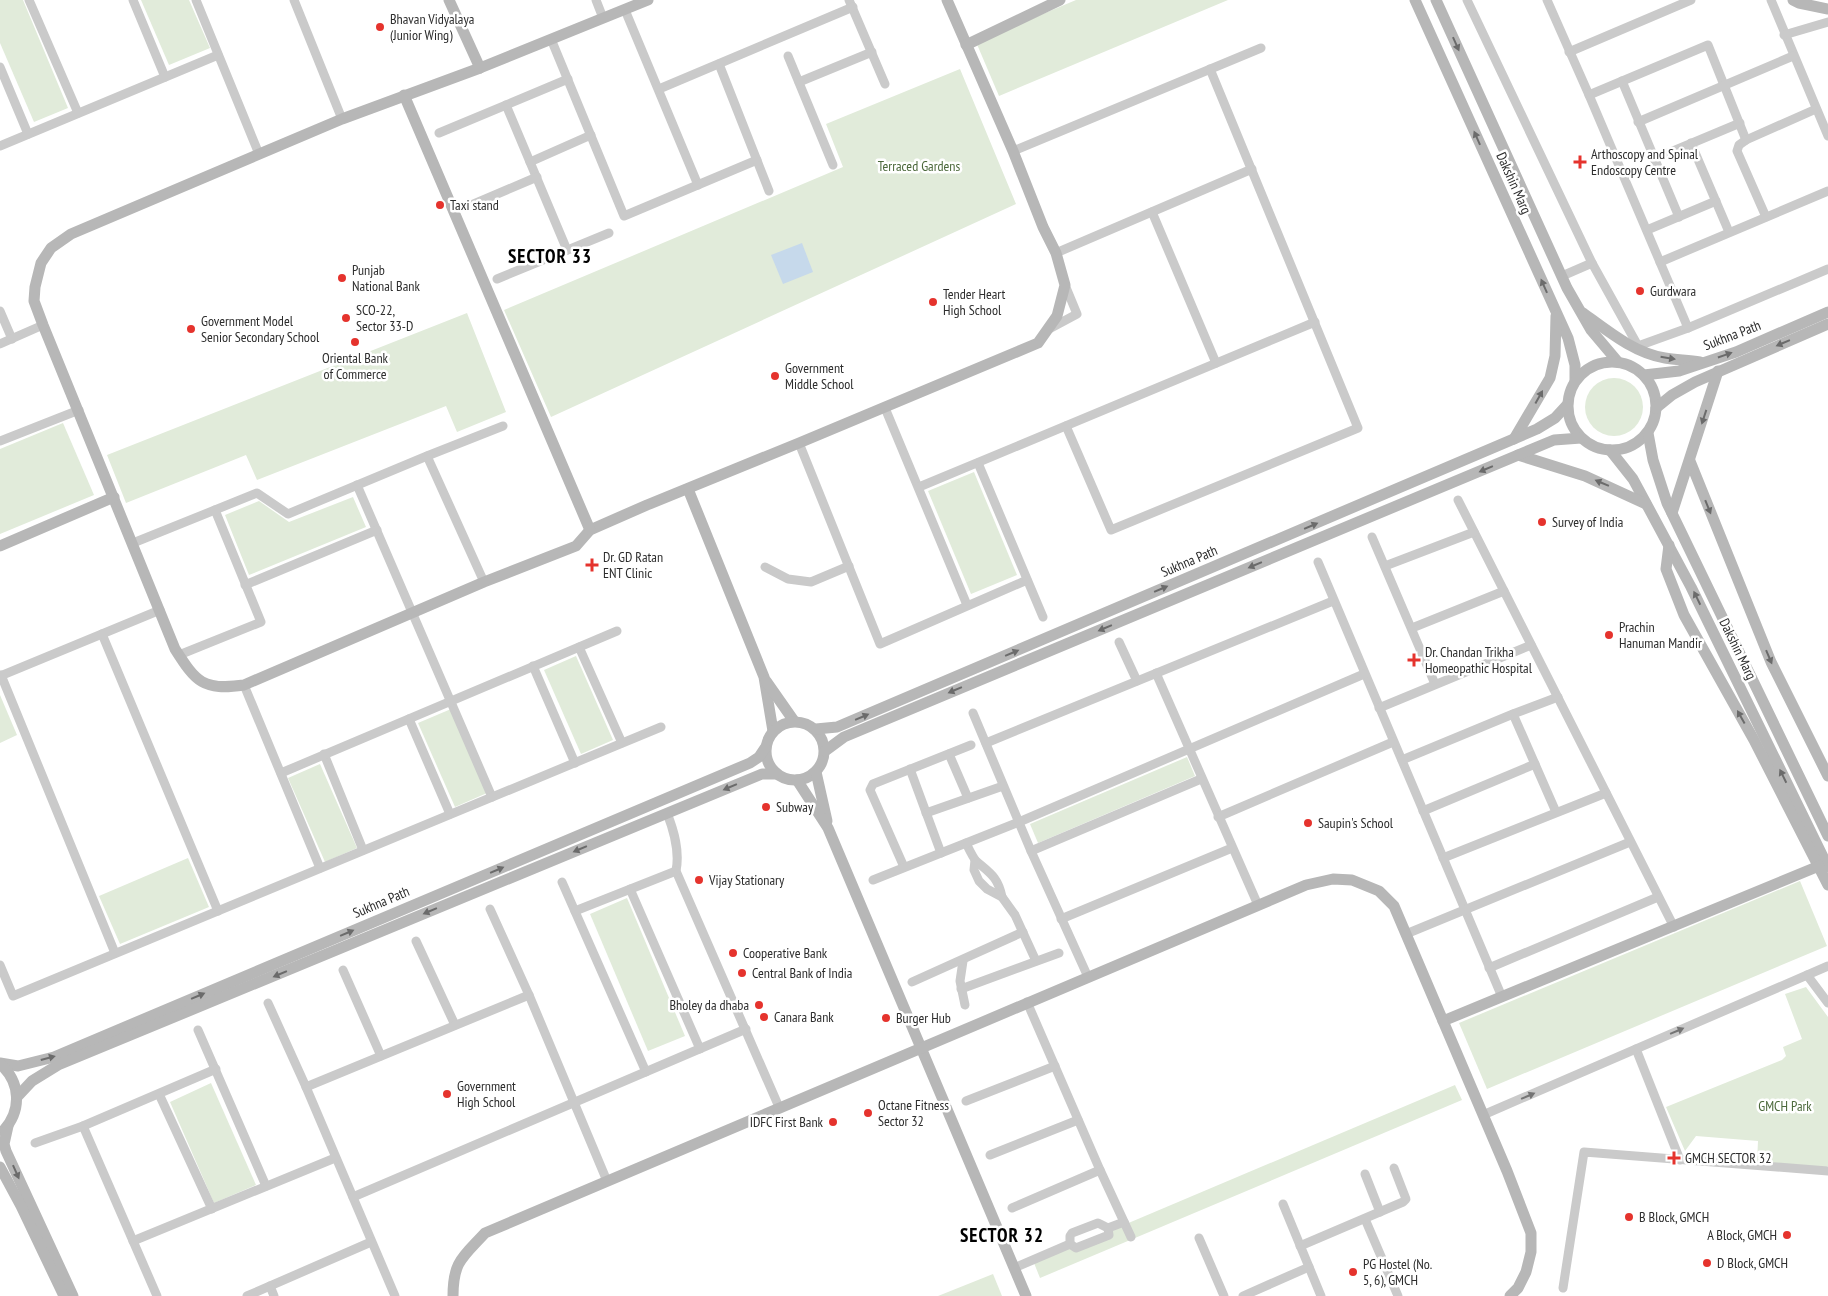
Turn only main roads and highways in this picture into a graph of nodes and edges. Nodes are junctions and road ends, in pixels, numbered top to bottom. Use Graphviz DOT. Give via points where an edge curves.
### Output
graph roads {
  1 [pos="450,0"];
  2 [pos="648,0"];
  3 [pos="947,0"];
  4 [pos="1060,0"];
  5 [pos="1415,0"];
  6 [pos="1436,0"];
  7 [pos="1793,0"];
  8 [pos="1828,9"];
  9 [pos="966,45"];
  10 [pos="480,68"];
  11 [pos="404,95"];
  12 [pos="1580,311"];
  13 [pos="1556,312"];
  14 [pos="1828,312"];
  15 [pos="1828,324"];
  16 [pos="1618,362"];
  17 [pos="1704,362"];
  18 [pos="1718,371"];
  19 [pos="1644,374"];
  20 [pos="1575,381"];
  21 [pos="1567,405"];
  22 [pos="1656,408"];
  23 [pos="1648,433"];
  24 [pos="1581,438"];
  25 [pos="1514,439"];
  26 [pos="1610,450"];
  27 [pos="1518,455"];
  28 [pos="1690,461"];
  29 [pos="688,489"];
  30 [pos="114,497"];
  31 [pos="1646,504"];
  32 [pos="1672,513"];
  33 [pos="590,530"];
  34 [pos="1669,545"];
  35 [pos="0,546"];
  36 [pos="764,678"];
  37 [pos="794,721"];
  38 [pos="816,730"];
  39 [pos="773,731"];
  40 [pos="765,748"];
  41 [pos="825,751"];
  42 [pos="816,772"];
  43 [pos="776,774"];
  44 [pos="1828,776"];
  45 [pos="797,780"];
  46 [pos="828,828"];
  47 [pos="1828,836"];
  48 [pos="1824,866"];
  49 [pos="1828,885"];
  50 [pos="1443,1022"];
  51 [pos="921,1047"];
  52 [pos="0,1064"];
  53 [pos="17,1097"];
  54 [pos="4,1130"];
  55 [pos="0,1167"];
  56 [pos="64,1296"];
  57 [pos="74,1296"];
  58 [pos="453,1296"];
  59 [pos="1026,1296"];
  60 [pos="1510,1296"];
  1 -- 10 [label="main road"];
  2 -- 10 [label="main road"];
  3 -- 9 [label="main road"];
  4 -- 9 [label="main road"];
  13 -- 5 [label="main road, Dakshin Marg, one-way"];
  6 -- 12 [label="main road, Dakshin Marg, one-way"];
  7 -- 8 [label="main road"];
  9 -- 29 [label="main road" via="1056,253 1065,285 1059,310 1049,329 1038,343"];
  10 -- 11 [label="main road"];
  11 -- 30 [label="main road" via="71,234 51,248 41,263 34,301"];
  11 -- 33 [label="main road"];
  12 -- 16 [label="main road, Dakshin Marg" via="1590,330"];
  12 -- 17 [label="main road, one-way" via="1638,349 1663,358"];
  13 -- 20 [label="main road, Dakshin Marg" via="1575,365"];
  25 -- 13 [label="main road, one-way" via="1550,378 1555,356"];
  17 -- 14 [label="main road, Sukhna Path, one-way" via="1736,352"];
  15 -- 18 [label="main road, Sukhna Path, one-way"];
  16 -- 19 [label="main road"];
  16 -- 20 [label="main road" via="1600,363 1588,368"];
  17 -- 19 [label="main road, Sukhna Path" via="1679,371"];
  18 -- 22 [label="main road, Sukhna Path" via="1672,395"];
  18 -- 28 [label="main road, one-way"];
  19 -- 22 [label="main road" via="1655,394"];
  20 -- 21 [label="main road"];
  21 -- 24 [label="main road" via="1568,415"];
  21 -- 25 [label="main road, Sukhna Path" via="1555,418"];
  22 -- 23 [label="main road"];
  23 -- 26 [label="main road" via="1631,446"];
  23 -- 32 [label="main road, Dakshin Marg" via="1653,460"];
  24 -- 26 [label="main road" via="1592,446"];
  24 -- 27 [label="main road, Sukhna Path" via="1554,440"];
  38 -- 25 [label="main road, Sukhna Path, one-way" via="837,727"];
  26 -- 31 [label="main road, Dakshin Marg" via="1633,479"];
  31 -- 27 [label="main road, one-way" via="1585,476"];
  27 -- 41 [label="main road, Sukhna Path, one-way" via="844,736"];
  28 -- 32 [label="main road"];
  28 -- 44 [label="main road, one-way" via="1771,662"];
  29 -- 33 [label="main road"];
  29 -- 36 [label="main road"];
  30 -- 33 [label="main road" via="179,655 189,671 211,686 244,685 576,546"];
  30 -- 35 [label="main road"];
  31 -- 34 [label="main road, Dakshin Marg"];
  32 -- 47 [label="main road, Dakshin Marg"];
  48 -- 34 [label="main road, Dakshin Marg, one-way"];
  48 -- 34 [label="main road, one-way" via="1684,614 1666,568"];
  36 -- 37 [label="main road"];
  36 -- 39 [label="main road"];
  37 -- 38 [label="main road"];
  37 -- 39 [label="main road"];
  38 -- 41 [label="main road"];
  39 -- 40 [label="main road"];
  40 -- 43 [label="main road" via="768,763"];
  52 -- 40 [label="main road, Sukhna Path, one-way" via="18,1066 54,1056 750,764"];
  41 -- 42 [label="main road"];
  42 -- 45 [label="main road"];
  42 -- 46 [label="main road"];
  43 -- 45 [label="main road"];
  43 -- 53 [label="main road, Sukhna Path, one-way" via="762,774 58,1066 32,1080"];
  45 -- 46 [label="main road"];
  46 -- 51 [label="main road"];
  48 -- 49 [label="main road"];
  48 -- 50 [label="main road"];
  50 -- 51 [label="main road" via="1394,906 1379,891 1352,880 1333,879 1306,885"];
  50 -- 60 [label="main road" via="1530,1233 1531,1252 1526,1272"];
  51 -- 58 [label="main road" via="485,1233 458,1262"];
  51 -- 59 [label="main road"];
  52 -- 53 [label="main road" via="14,1082"];
  53 -- 54 [label="main road" via="13,1117"];
  54 -- 57 [label="main road, one-way" via="6,1151"];
  55 -- 56 [label="main road"];
}
